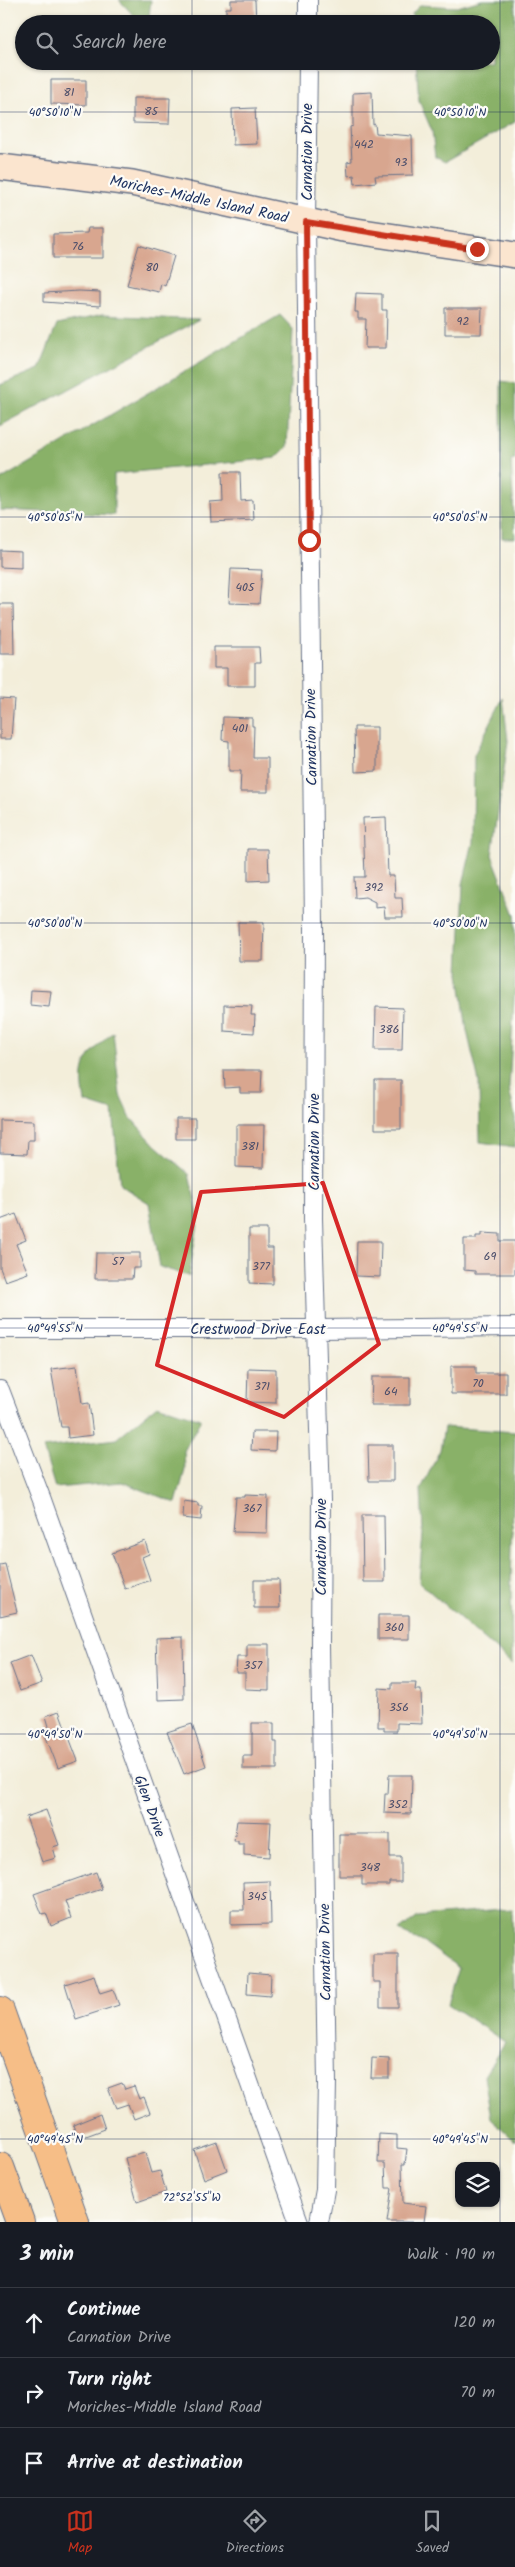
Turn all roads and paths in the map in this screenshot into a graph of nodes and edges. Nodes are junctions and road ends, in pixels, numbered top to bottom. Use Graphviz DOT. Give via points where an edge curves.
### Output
graph roads {
  1 [pos="308,0"];
  2 [pos="308,15"];
  3 [pos="308,70"];
  4 [pos="0,167"];
  5 [pos="306,222"];
  6 [pos="515,255"];
  7 [pos="515,1327"];
  8 [pos="0,1328"];
  9 [pos="317,1329"];
  10 [pos="0,1390"];
  11 [pos="0,2011"];
  12 [pos="0,2167"];
  13 [pos="20,2222"];
  14 [pos="76,2222"];
  15 [pos="299,2222"];
  16 [pos="320,2222"];
  1 -- 2 [label="street"];
  3 -- 5 [label="street, Carnation Drive"];
  4 -- 5 [label="main road, Moriches-Middle Island Road" via="132,183"];
  5 -- 6 [label="main road, Moriches-Middle Island Road"];
  5 -- 9 [label="street, Carnation Drive" via="314,934 313,1219"];
  7 -- 9 [label="street, Crestwood Drive East"];
  8 -- 9 [label="street, Crestwood Drive East"];
  9 -- 16 [label="street, Carnation Drive" via="327,2082 325,2190"];
  10 -- 15 [label="street, Glen Drive"];
  11 -- 14 [label="highway"];
  12 -- 13 [label="highway"];
}
